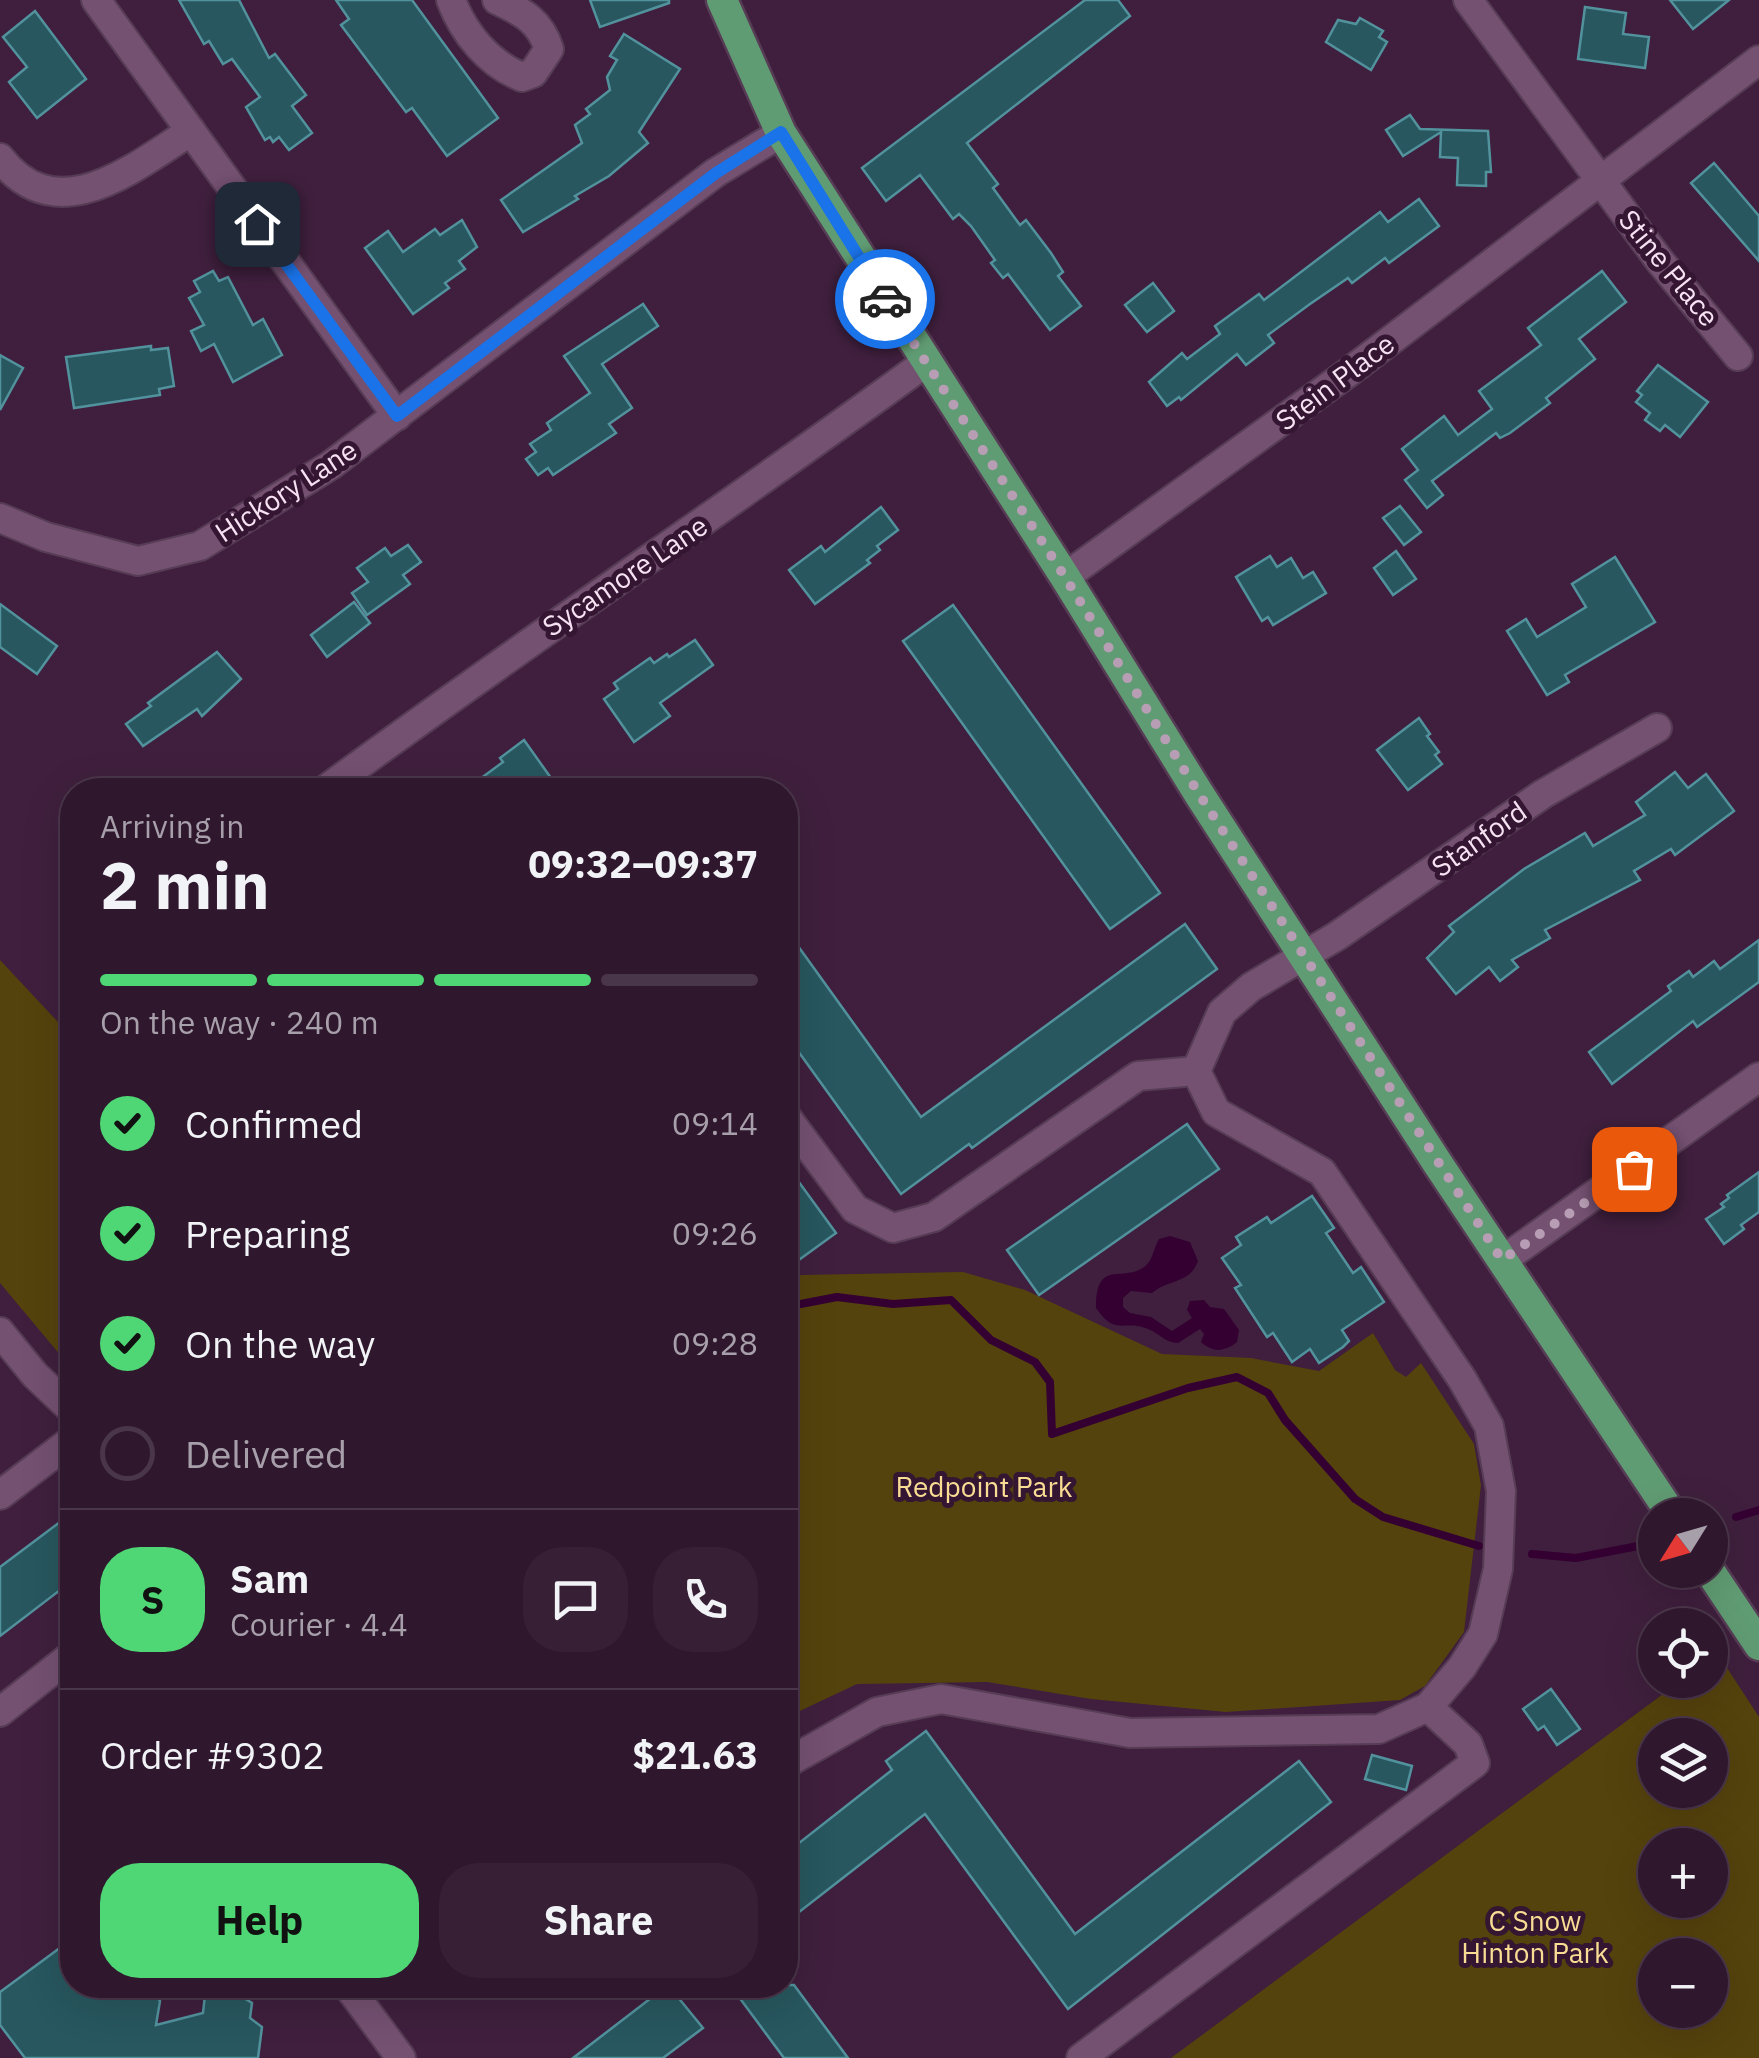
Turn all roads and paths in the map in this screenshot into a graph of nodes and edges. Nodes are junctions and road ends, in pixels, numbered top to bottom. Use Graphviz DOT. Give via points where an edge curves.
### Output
graph roads {
  1 [pos="96,0"];
  2 [pos="451,0"];
  3 [pos="497,0"];
  4 [pos="722,0"];
  5 [pos="1468,0"];
  6 [pos="1759,60"];
  7 [pos="190,131"];
  8 [pos="781,132"];
  9 [pos="0,158"];
  10 [pos="1600,180"];
  11 [pos="1738,356"];
  12 [pos="926,363"];
  13 [pos="397,416"];
  14 [pos="0,518"];
  15 [pos="1065,577"];
  16 [pos="1656,728"];
  17 [pos="341,778"];
  18 [pos="1305,956"];
  19 [pos="1196,1071"];
  20 [pos="1759,1077"];
  21 [pos="798,1132"];
  22 [pos="1502,1260"];
  23 [pos="0,1332"];
  24 [pos="60,1399"];
  25 [pos="60,1449"];
  26 [pos="0,1496"];
  27 [pos="1661,1498"];
  28 [pos="1721,1588"];
  29 [pos="1759,1645"];
  30 [pos="60,1664"];
  31 [pos="1428,1707"];
  32 [pos="0,1712"];
  33 [pos="798,1757"];
  34 [pos="357,1998"];
  35 [pos="401,2058"];
  36 [pos="1081,2058"];
  1 -- 7 [label="street"];
  2 -- 3 [label="street" via="485,54 522,77 549,50 546,37 530,16"];
  4 -- 8 [label="main road"];
  5 -- 10 [label="street, Stine Place"];
  6 -- 10 [label="street, Stein Place"];
  7 -- 9 [label="street" via="72,194 41,191 13,176"];
  7 -- 13 [label="street"];
  8 -- 12 [label="main road"];
  8 -- 13 [label="street, Hickory Lane" via="716,173"];
  10 -- 11 [label="street, Stine Place"];
  10 -- 15 [label="street, Stein Place" via="1288,418"];
  12 -- 15 [label="main road"];
  12 -- 17 [label="street, Sycamore Lane"];
  13 -- 14 [label="street, Hickory Lane" via="200,546 138,560"];
  15 -- 18 [label="main road"];
  16 -- 18 [label="street, Stanford" via="1543,794"];
  18 -- 19 [label="street, Stanford" via="1250,987 1222,1012"];
  18 -- 22 [label="main road"];
  19 -- 21 [label="street" via="1138,1076 934,1217 893,1228 855,1209"];
  19 -- 31 [label="street" via="1216,1112 1322,1172 1489,1426 1501,1491 1498,1568 1482,1634"];
  20 -- 22 [label="street"];
  22 -- 27 [label="main road"];
  23 -- 24 [label="street"];
  25 -- 26 [label="street"];
  28 -- 29 [label="main road"];
  30 -- 32 [label="street"];
  31 -- 33 [label="street" via="1379,1729 1130,1733 941,1700 877,1712"];
  31 -- 36 [label="street" via="1468,1744 1476,1763"];
  34 -- 35 [label="street"];
}
